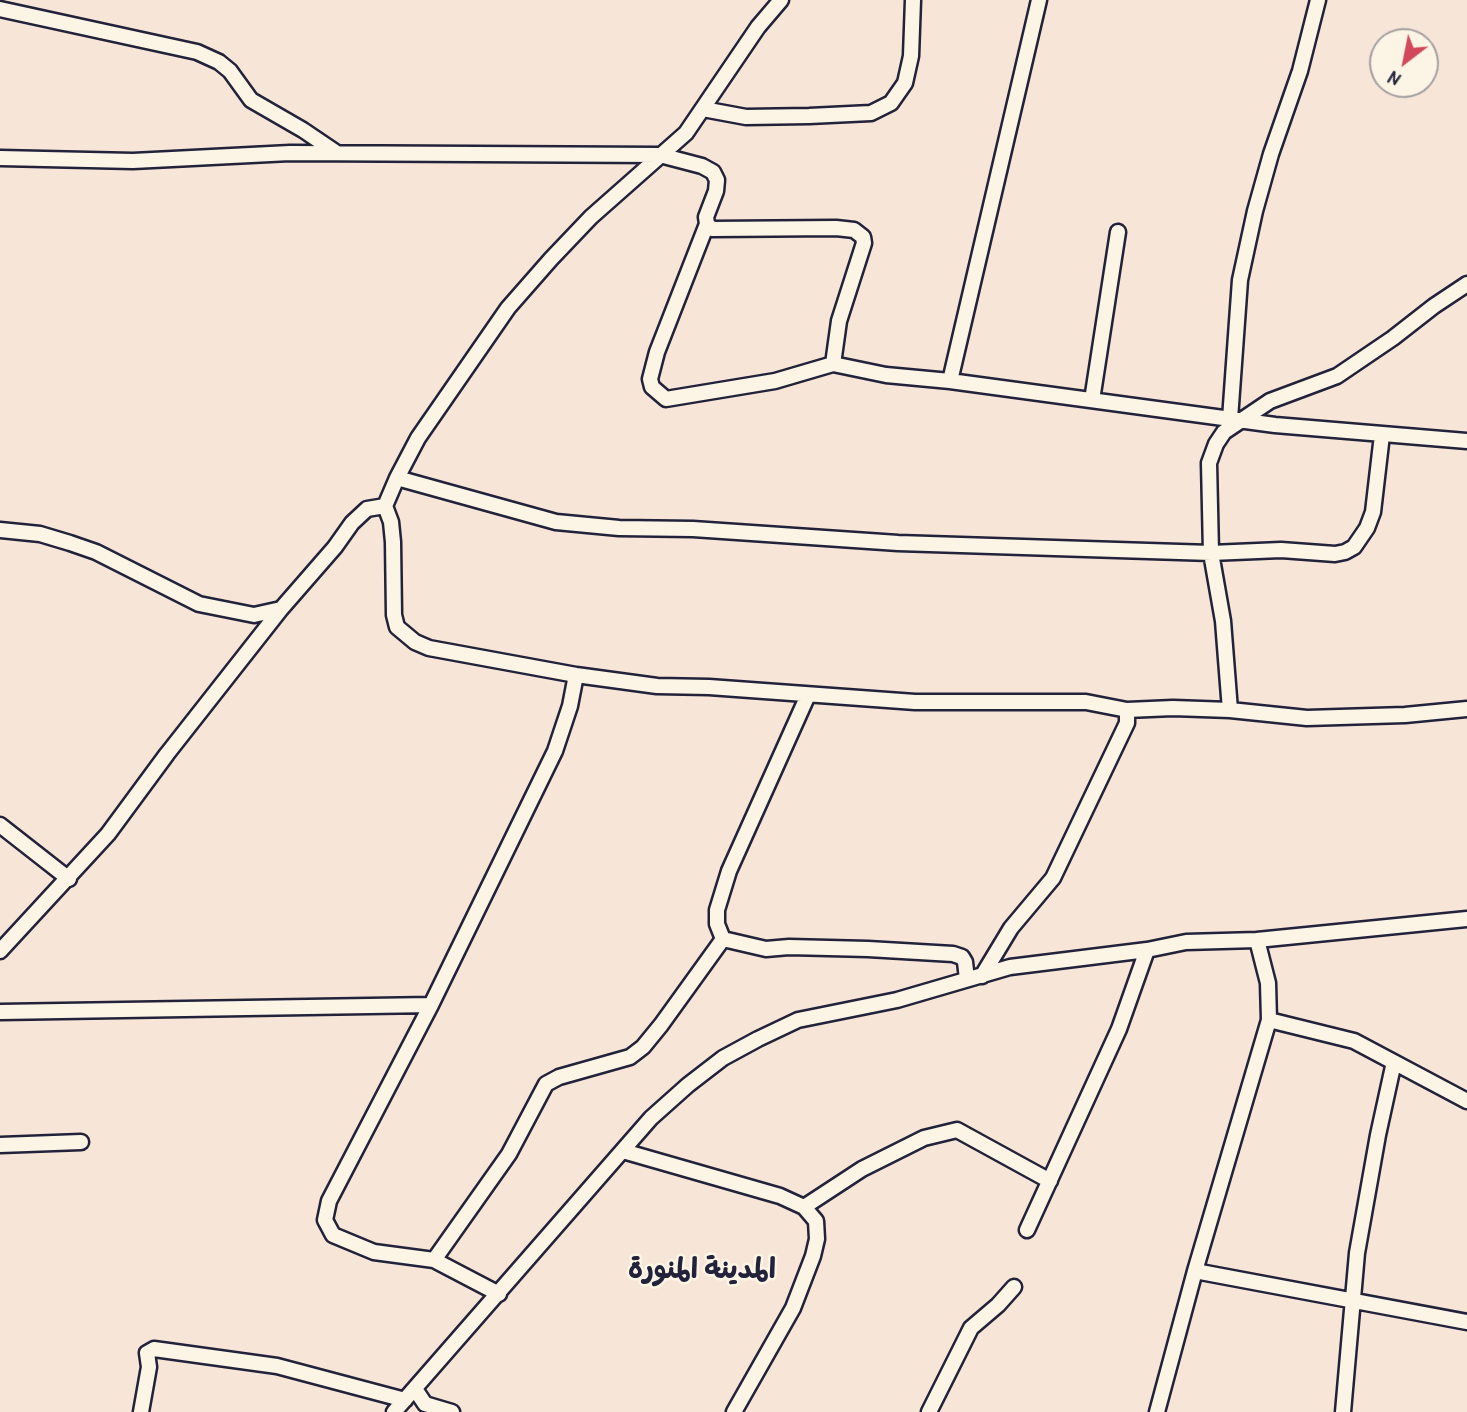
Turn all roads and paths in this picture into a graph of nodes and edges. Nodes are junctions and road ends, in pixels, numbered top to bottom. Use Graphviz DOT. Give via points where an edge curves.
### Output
graph roads {
  1 [pos="781,0"];
  2 [pos="913,0"];
  3 [pos="1039,0"];
  4 [pos="1318,0"];
  5 [pos="0,9"];
  6 [pos="703,109"];
  7 [pos="337,153"];
  8 [pos="660,155"];
  9 [pos="0,158"];
  10 [pos="707,224"];
  11 [pos="1118,232"];
  12 [pos="1467,284"];
  13 [pos="833,364"];
  14 [pos="950,381"];
  15 [pos="1092,400"];
  16 [pos="1235,419"];
  17 [pos="1382,435"];
  18 [pos="1467,441"];
  19 [pos="397,478"];
  20 [pos="386,506"];
  21 [pos="0,530"];
  22 [pos="1211,553"];
  23 [pos="281,610"];
  24 [pos="576,675"];
  25 [pos="808,695"];
  26 [pos="1467,709"];
  27 [pos="1127,710"];
  28 [pos="1230,710"];
  29 [pos="0,824"];
  30 [pos="68,878"];
  31 [pos="1467,919"];
  32 [pos="723,939"];
  33 [pos="1257,940"];
  34 [pos="1147,950"];
  35 [pos="0,951"];
  36 [pos="975,978"];
  37 [pos="431,1005"];
  38 [pos="0,1012"];
  39 [pos="1269,1020"];
  40 [pos="1394,1062"];
  41 [pos="1467,1099"];
  42 [pos="81,1142"];
  43 [pos="0,1145"];
  44 [pos="623,1151"];
  45 [pos="1050,1181"];
  46 [pos="804,1207"];
  47 [pos="1027,1230"];
  48 [pos="434,1260"];
  49 [pos="1195,1271"];
  50 [pos="1014,1287"];
  51 [pos="499,1294"];
  52 [pos="1353,1301"];
  53 [pos="1467,1322"];
  54 [pos="415,1389"];
  55 [pos="405,1400"];
  56 [pos="141,1412"];
  57 [pos="394,1412"];
  58 [pos="452,1412"];
  59 [pos="734,1412"];
  60 [pos="929,1412"];
  61 [pos="1157,1412"];
  62 [pos="1343,1412"];
  1 -- 6 [label="street"];
  2 -- 6 [label="street" via="911,56 905,83 891,103 871,113 809,116 746,117"];
  3 -- 14 [label="street"];
  4 -- 16 [label="street" via="1255,211 1240,280"];
  5 -- 7 [label="street" via="197,52 230,71 251,100"];
  6 -- 8 [label="street"];
  7 -- 8 [label="street"];
  7 -- 9 [label="street" via="133,161"];
  8 -- 10 [label="street" via="713,172 716,191"];
  8 -- 19 [label="street" via="591,218 508,308 418,438"];
  10 -- 13 [label="street" via="724,230 836,228 854,230 863,237 839,321"];
  10 -- 13 [label="street" via="657,352 652,387 666,399 688,397 775,381"];
  11 -- 15 [label="street"];
  12 -- 16 [label="street" via="1336,376"];
  13 -- 14 [label="street"];
  14 -- 15 [label="street"];
  15 -- 16 [label="street"];
  16 -- 17 [label="street"];
  16 -- 22 [label="street" via="1216,444 1209,463"];
  17 -- 18 [label="street"];
  17 -- 22 [label="street" via="1373,512 1353,547 1335,554 1281,550"];
  19 -- 20 [label="street"];
  19 -- 22 [label="street" via="556,522 619,528"];
  20 -- 23 [label="street" via="367,509 352,523"];
  20 -- 24 [label="street" via="393,542 394,615 404,635 429,648"];
  21 -- 23 [label="street" via="40,534 96,552 199,604 254,615"];
  22 -- 28 [label="street" via="1223,621"];
  23 -- 30 [label="street" via="108,834"];
  24 -- 25 [label="street" via="657,686"];
  24 -- 37 [label="street" via="555,751"];
  25 -- 27 [label="street" via="915,702 1086,702"];
  25 -- 32 [label="street" via="729,871 717,910"];
  26 -- 28 [label="street" via="1307,719"];
  27 -- 28 [label="street"];
  27 -- 36 [label="street" via="1127,723 1053,878"];
  29 -- 30 [label="street"];
  30 -- 35 [label="street"];
  31 -- 33 [label="street"];
  32 -- 36 [label="street" via="766,949 953,954 962,957"];
  32 -- 48 [label="street" via="643,1047 629,1057 547,1084 509,1154"];
  33 -- 34 [label="street" via="1186,942"];
  33 -- 39 [label="street" via="1268,983"];
  34 -- 36 [label="street" via="1010,967"];
  34 -- 45 [label="street" via="1119,1029"];
  36 -- 44 [label="street" via="799,1020 758,1039 688,1085"];
  37 -- 38 [label="street"];
  37 -- 48 [label="street" via="329,1201 325,1220 332,1235 351,1244 374,1252"];
  39 -- 40 [label="street" via="1354,1041"];
  39 -- 49 [label="street"];
  40 -- 41 [label="street"];
  40 -- 52 [label="street" via="1361,1228"];
  42 -- 43 [label="street"];
  44 -- 46 [label="street"];
  44 -- 51 [label="street"];
  45 -- 46 [label="street" via="957,1130 924,1138 862,1169"];
  45 -- 47 [label="street"];
  46 -- 59 [label="street" via="816,1221 813,1256 793,1308"];
  48 -- 51 [label="street"];
  49 -- 52 [label="street"];
  49 -- 61 [label="street"];
  50 -- 60 [label="street" via="971,1328"];
  51 -- 54 [label="street"];
  52 -- 53 [label="street"];
  52 -- 62 [label="street"];
  54 -- 55 [label="street"];
  54 -- 58 [label="street" via="425,1404"];
  55 -- 56 [label="street" via="277,1366 154,1349 147,1353"];
  55 -- 57 [label="street"];
}
